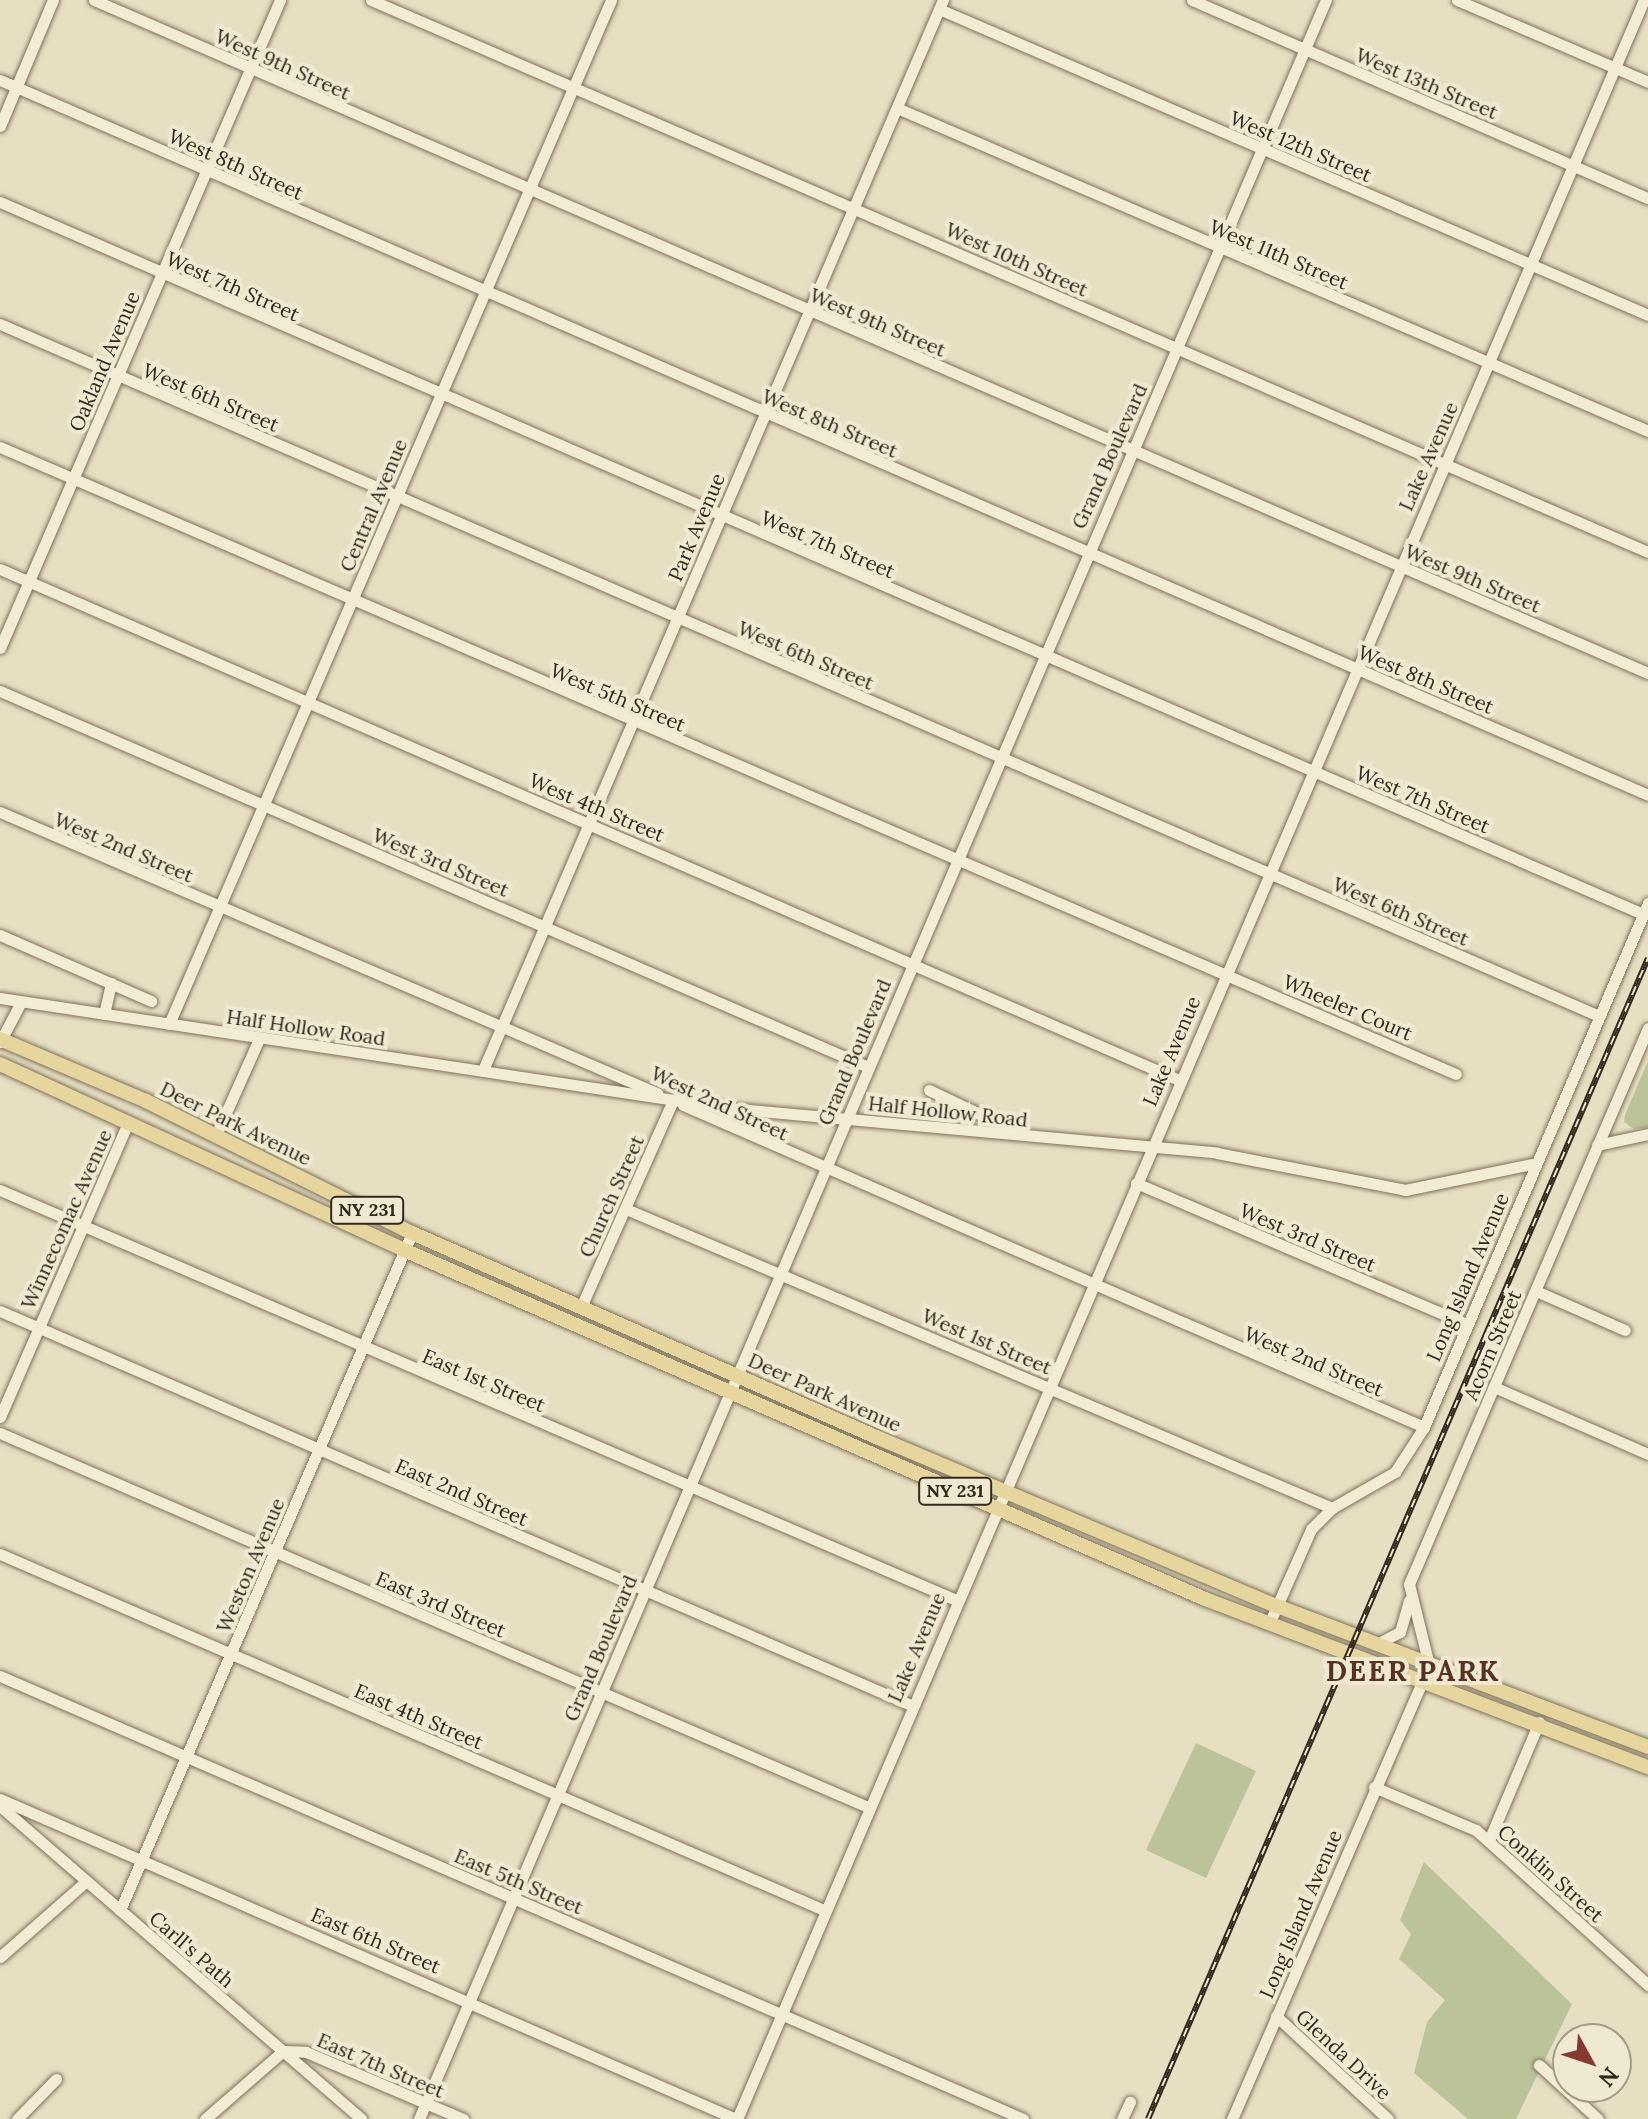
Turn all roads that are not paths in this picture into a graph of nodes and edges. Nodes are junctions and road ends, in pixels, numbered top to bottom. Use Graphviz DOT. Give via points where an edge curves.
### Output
graph roads {
  1 [pos="53,0"];
  2 [pos="94,0"];
  3 [pos="280,0"];
  4 [pos="371,0"];
  5 [pos="611,0"];
  6 [pos="1192,0"];
  7 [pos="1326,0"];
  8 [pos="1457,0"];
  9 [pos="1644,0"];
  10 [pos="941,4"];
  11 [pos="1304,50"];
  12 [pos="1616,68"];
  13 [pos="250,69"];
  14 [pos="0,80"];
  15 [pos="1648,82"];
  16 [pos="17,87"];
  17 [pos="573,88"];
  18 [pos="897,108"];
  19 [pos="0,126"];
  20 [pos="1261,148"];
  21 [pos="1573,166"];
  22 [pos="205,171"];
  23 [pos="528,190"];
  24 [pos="1648,198"];
  25 [pos="0,202"];
  26 [pos="854,208"];
  27 [pos="1219,247"];
  28 [pos="1530,265"];
  29 [pos="161,274"];
  30 [pos="484,294"];
  31 [pos="809,312"];
  32 [pos="1648,315"];
  33 [pos="0,324"];
  34 [pos="1176,348"];
  35 [pos="1489,363"];
  36 [pos="118,376"];
  37 [pos="441,395"];
  38 [pos="764,413"];
  39 [pos="1648,431"];
  40 [pos="0,447"];
  41 [pos="1130,450"];
  42 [pos="1443,464"];
  43 [pos="74,479"];
  44 [pos="396,497"];
  45 [pos="721,517"];
  46 [pos="1086,552"];
  47 [pos="1648,552"];
  48 [pos="1400,565"];
  49 [pos="0,569"];
  50 [pos="30,581"];
  51 [pos="351,601"];
  52 [pos="676,618"];
  53 [pos="0,648"];
  54 [pos="1042,655"];
  55 [pos="1357,669"];
  56 [pos="1648,673"];
  57 [pos="0,691"];
  58 [pos="307,702"];
  59 [pos="632,722"];
  60 [pos="998,758"];
  61 [pos="1311,771"];
  62 [pos="1648,795"];
  63 [pos="264,805"];
  64 [pos="0,812"];
  65 [pos="589,823"];
  66 [pos="954,861"];
  67 [pos="1269,874"];
  68 [pos="220,908"];
  69 [pos="1646,908"];
  70 [pos="544,927"];
  71 [pos="0,935"];
  72 [pos="911,963"];
  73 [pos="1224,975"];
  74 [pos="111,983"];
  75 [pos="0,998"];
  76 [pos="151,1001"];
  77 [pos="21,1002"];
  78 [pos="104,1014"];
  79 [pos="1599,1016"];
  80 [pos="169,1024"];
  81 [pos="503,1025"];
  82 [pos="1648,1028"];
  83 [pos="259,1039"];
  84 [pos="0,1040"];
  85 [pos="0,1064"];
  86 [pos="868,1067"];
  87 [pos="483,1070"];
  88 [pos="1456,1074"];
  89 [pos="1179,1080"];
  90 [pos="929,1090"];
  91 [pos="673,1100"];
  92 [pos="846,1119"];
  93 [pos="128,1123"];
  94 [pos="1648,1134"];
  95 [pos="216,1135"];
  96 [pos="1027,1137"];
  97 [pos="1597,1145"];
  98 [pos="1148,1150"];
  99 [pos="1536,1163"];
  100 [pos="824,1169"];
  101 [pos="1136,1183"];
  102 [pos="0,1190"];
  103 [pos="626,1209"];
  104 [pos="82,1225"];
  105 [pos="412,1233"];
  106 [pos="404,1250"];
  107 [pos="780,1273"];
  108 [pos="1093,1285"];
  109 [pos="1536,1291"];
  110 [pos="581,1307"];
  111 [pos="0,1311"];
  112 [pos="1466,1324"];
  113 [pos="39,1328"];
  114 [pos="1625,1330"];
  115 [pos="363,1347"];
  116 [pos="737,1374"];
  117 [pos="1050,1387"];
  118 [pos="1494,1387"];
  119 [pos="730,1390"];
  120 [pos="0,1417"];
  121 [pos="1424,1427"];
  122 [pos="0,1433"];
  123 [pos="319,1450"];
  124 [pos="1648,1454"];
  125 [pos="689,1488"];
  126 [pos="1004,1491"];
  127 [pos="1332,1508"];
  128 [pos="996,1509"];
  129 [pos="274,1552"];
  130 [pos="0,1554"];
  131 [pos="1409,1584"];
  132 [pos="644,1591"];
  133 [pos="956,1600"];
  134 [pos="1277,1606"];
  135 [pos="1269,1624"];
  136 [pos="1377,1644"];
  137 [pos="231,1655"];
  138 [pos="1429,1665"];
  139 [pos="0,1676"];
  140 [pos="1422,1681"];
  141 [pos="600,1691"];
  142 [pos="911,1705"];
  143 [pos="1539,1722"];
  144 [pos="1648,1747"];
  145 [pos="187,1757"];
  146 [pos="1646,1765"];
  147 [pos="1374,1787"];
  148 [pos="556,1794"];
  149 [pos="0,1799"];
  150 [pos="0,1806"];
  151 [pos="868,1807"];
  152 [pos="1489,1840"];
  153 [pos="143,1859"];
  154 [pos="85,1882"];
  155 [pos="513,1898"];
  156 [pos="120,1910"];
  157 [pos="824,1910"];
  158 [pos="0,1957"];
  159 [pos="1648,1985"];
  160 [pos="468,2000"];
  161 [pos="781,2014"];
  162 [pos="1276,2016"];
  163 [pos="283,2051"];
  164 [pos="1539,2065"];
  165 [pos="56,2079"];
  166 [pos="1130,2102"];
  167 [pos="426,2103"];
  168 [pos="355,2117"];
  169 [pos="17,2119"];
  170 [pos="205,2119"];
  171 [pos="419,2119"];
  172 [pos="463,2119"];
  173 [pos="736,2119"];
  174 [pos="1023,2119"];
  175 [pos="1122,2119"];
  176 [pos="1232,2119"];
  177 [pos="1388,2119"];
  178 [pos="1598,2119"];
  1 -- 16 [label="street"];
  2 -- 13 [label="street, West 9th Street"];
  3 -- 13 [label="street, Oakland Avenue"];
  4 -- 17 [label="street, West 10th Street"];
  5 -- 17 [label="street, Central Avenue"];
  6 -- 11 [label="street, West 13th Street"];
  7 -- 11 [label="street, Grand Boulevard"];
  8 -- 12 [label="street"];
  9 -- 12 [label="street, Lake Avenue"];
  10 -- 18 [label="street, Park Avenue"];
  10 -- 20 [label="street, West 12th Street"];
  11 -- 20 [label="street, Grand Boulevard"];
  11 -- 21 [label="street, West 13th Street"];
  12 -- 15 [label="street"];
  12 -- 21 [label="street, Lake Avenue"];
  13 -- 22 [label="street, Oakland Avenue"];
  13 -- 23 [label="street, West 9th Street"];
  14 -- 16 [label="street, West 8th Street"];
  16 -- 19 [label="street"];
  16 -- 22 [label="street, West 8th Street"];
  17 -- 23 [label="street, Central Avenue"];
  17 -- 26 [label="street, West 10th Street"];
  18 -- 26 [label="street, Park Avenue"];
  18 -- 27 [label="street, West 11th Street"];
  20 -- 27 [label="street, Grand Boulevard"];
  20 -- 28 [label="street, West 12th Street"];
  21 -- 24 [label="street, West 13th Street"];
  21 -- 28 [label="street, Lake Avenue"];
  22 -- 29 [label="street, Oakland Avenue"];
  22 -- 30 [label="street, West 8th Street"];
  23 -- 30 [label="street, Central Avenue"];
  23 -- 31 [label="street, West 9th Street"];
  25 -- 29 [label="street, West 7th Street"];
  26 -- 31 [label="street, Park Avenue"];
  26 -- 34 [label="street, West 10th Street"];
  27 -- 34 [label="street, Grand Boulevard"];
  27 -- 35 [label="street, West 11th Street"];
  28 -- 32 [label="street, West 12th Street"];
  28 -- 35 [label="street, Lake Avenue"];
  29 -- 36 [label="street, Oakland Avenue"];
  29 -- 37 [label="street, West 7th Street"];
  30 -- 37 [label="street, Central Avenue"];
  30 -- 38 [label="street, West 8th Street"];
  31 -- 38 [label="street, Park Avenue"];
  31 -- 41 [label="street, West 9th Street"];
  33 -- 36 [label="street, West 6th Street"];
  34 -- 41 [label="street, Grand Boulevard"];
  34 -- 42 [label="street, West 10th Street"];
  35 -- 39 [label="street, West 11th Street"];
  35 -- 42 [label="street, Lake Avenue"];
  36 -- 43 [label="street, Oakland Avenue"];
  36 -- 44 [label="street, West 6th Street"];
  37 -- 44 [label="street, Central Avenue"];
  37 -- 45 [label="street, West 7th Street"];
  38 -- 45 [label="street, Park Avenue"];
  38 -- 46 [label="street, West 8th Street"];
  40 -- 43 [label="street, West 5th Street"];
  41 -- 46 [label="street, Grand Boulevard"];
  41 -- 48 [label="street, West 9th Street"];
  42 -- 47 [label="street, West 10th Street"];
  42 -- 48 [label="street, Lake Avenue"];
  43 -- 50 [label="street, Oakland Avenue"];
  43 -- 51 [label="street, West 5th Street"];
  44 -- 51 [label="street, Central Avenue"];
  44 -- 52 [label="street, West 6th Street"];
  45 -- 52 [label="street, Park Avenue"];
  45 -- 54 [label="street, West 7th Street"];
  46 -- 54 [label="street, Grand Boulevard"];
  46 -- 55 [label="street, West 8th Street"];
  48 -- 55 [label="street, Lake Avenue"];
  48 -- 56 [label="street, West 9th Street"];
  49 -- 50 [label="street, West 4th Street"];
  50 -- 53 [label="street, Oakland Avenue"];
  50 -- 58 [label="street, West 4th Street"];
  51 -- 58 [label="street, Central Avenue"];
  51 -- 59 [label="street, West 5th Street"];
  52 -- 59 [label="street, Park Avenue"];
  52 -- 60 [label="street, West 6th Street"];
  54 -- 60 [label="street, Grand Boulevard"];
  54 -- 61 [label="street, West 7th Street"];
  55 -- 61 [label="street, Lake Avenue"];
  55 -- 62 [label="street, West 8th Street"];
  57 -- 63 [label="street, West 3rd Street"];
  58 -- 63 [label="street, Central Avenue"];
  58 -- 65 [label="street, West 4th Street"];
  59 -- 65 [label="street, Park Avenue"];
  59 -- 66 [label="street, West 5th Street"];
  60 -- 66 [label="street, Grand Boulevard"];
  60 -- 67 [label="street, West 6th Street"];
  61 -- 67 [label="street, Lake Avenue"];
  61 -- 69 [label="street, West 7th Street"];
  63 -- 68 [label="street, Central Avenue"];
  63 -- 70 [label="street, West 3rd Street"];
  64 -- 68 [label="street, West 2nd Street"];
  65 -- 70 [label="street, Park Avenue"];
  65 -- 72 [label="street, West 4th Street"];
  66 -- 72 [label="street, Grand Boulevard"];
  66 -- 73 [label="street, West 5th Street"];
  67 -- 73 [label="street, Lake Avenue"];
  67 -- 79 [label="street, West 6th Street"];
  68 -- 80 [label="street, Central Avenue"];
  68 -- 81 [label="street, West 2nd Street"];
  69 -- 79 [label="street, Long Island Avenue"];
  70 -- 81 [label="street, Park Avenue"];
  70 -- 86 [label="street, West 3rd Street"];
  71 -- 74 [label="street"];
  72 -- 86 [label="street, Grand Boulevard"];
  72 -- 89 [label="street, West 4th Street"];
  73 -- 88 [label="street, Wheeler Court"];
  73 -- 89 [label="street, Lake Avenue"];
  74 -- 76 [label="street"];
  74 -- 78 [label="street"];
  75 -- 77 [label="street, Half Hollow Road"];
  77 -- 78 [label="street, Half Hollow Road"];
  77 -- 84 [label="street"];
  78 -- 80 [label="street, Half Hollow Road"];
  79 -- 99 [label="street, Long Island Avenue"];
  80 -- 83 [label="street, Half Hollow Road"];
  81 -- 87 [label="street, Park Avenue"];
  81 -- 91 [label="street, West 2nd Street"];
  82 -- 97 [label="street, Acorn Street"];
  83 -- 87 [label="street, Half Hollow Road"];
  83 -- 95 [label="street"];
  84 -- 95 [label="main road, Deer Park Avenue / NY 231"];
  85 -- 93 [label="main road, Deer Park Avenue / NY 231"];
  86 -- 92 [label="street, Grand Boulevard"];
  87 -- 91 [label="street, Half Hollow Road"];
  89 -- 98 [label="street, Lake Avenue"];
  90 -- 96 [label="street"];
  91 -- 92 [label="street, Half Hollow Road"];
  91 -- 100 [label="street, West 2nd Street"];
  91 -- 103 [label="street, Church Street"];
  92 -- 96 [label="street, Half Hollow Road"];
  92 -- 100 [label="street, Grand Boulevard"];
  93 -- 104 [label="street, Winnecomac Avenue"];
  93 -- 106 [label="main road, Deer Park Avenue / NY 231"];
  94 -- 97 [label="street"];
  95 -- 105 [label="main road, Deer Park Avenue / NY 231"];
  96 -- 98 [label="street, Half Hollow Road"];
  97 -- 109 [label="street, Acorn Street"];
  98 -- 99 [label="street, Half Hollow Road" via="1217,1153 1405,1190"];
  98 -- 101 [label="street, Lake Avenue"];
  99 -- 112 [label="street, Long Island Avenue"];
  100 -- 107 [label="street, Grand Boulevard"];
  100 -- 108 [label="street, West 2nd Street"];
  101 -- 108 [label="street, Lake Avenue"];
  101 -- 112 [label="street, West 3rd Street"];
  102 -- 104 [label="street, East 1st Street"];
  103 -- 107 [label="street, West 1st Street"];
  103 -- 110 [label="street, Church Street"];
  104 -- 113 [label="street, Winnecomac Avenue"];
  104 -- 115 [label="street, East 1st Street"];
  105 -- 106 [label="street, Weston Avenue"];
  105 -- 110 [label="main road, Deer Park Avenue / NY 231"];
  106 -- 115 [label="street, Weston Avenue"];
  106 -- 119 [label="main road, Deer Park Avenue / NY 231"];
  107 -- 116 [label="street, Grand Boulevard"];
  107 -- 117 [label="street, West 1st Street"];
  108 -- 117 [label="street, Lake Avenue"];
  108 -- 121 [label="street, West 2nd Street"];
  109 -- 114 [label="street"];
  109 -- 118 [label="street, Acorn Street"];
  110 -- 116 [label="main road, Deer Park Avenue / NY 231"];
  111 -- 113 [label="street, East 2nd Street"];
  112 -- 121 [label="street, Long Island Avenue"];
  113 -- 120 [label="street, Winnecomac Avenue"];
  113 -- 123 [label="street, East 2nd Street"];
  115 -- 123 [label="street, Weston Avenue"];
  115 -- 125 [label="street, East 1st Street"];
  116 -- 119 [label="street, Grand Boulevard"];
  116 -- 126 [label="main road, Deer Park Avenue / NY 231"];
  117 -- 126 [label="street, Lake Avenue"];
  117 -- 127 [label="street, West 1st Street"];
  118 -- 124 [label="street"];
  118 -- 131 [label="street, Acorn Street"];
  119 -- 125 [label="street, Grand Boulevard"];
  119 -- 128 [label="main road, Deer Park Avenue / NY 231"];
  121 -- 127 [label="street, Long Island Avenue" via="1395,1472"];
  122 -- 129 [label="street, East 3rd Street"];
  123 -- 129 [label="street, Weston Avenue"];
  123 -- 132 [label="street, East 2nd Street"];
  125 -- 132 [label="street, Grand Boulevard"];
  125 -- 133 [label="street, East 1st Street"];
  126 -- 128 [label="street, Lake Avenue"];
  126 -- 134 [label="main road, Deer Park Avenue / NY 231"];
  127 -- 134 [label="street, Long Island Avenue" via="1311,1529"];
  128 -- 133 [label="street, Lake Avenue"];
  128 -- 135 [label="main road, Deer Park Avenue / NY 231"];
  129 -- 137 [label="street, Weston Avenue"];
  129 -- 141 [label="street, East 3rd Street"];
  130 -- 137 [label="street, East 4th Street"];
  131 -- 136 [label="street, Acorn Street" via="1404,1627 1393,1639"];
  131 -- 138 [label="street"];
  132 -- 141 [label="street, Grand Boulevard"];
  132 -- 142 [label="street, East 2nd Street"];
  133 -- 142 [label="street, Lake Avenue"];
  134 -- 135 [label="street, Long Island Avenue"];
  134 -- 136 [label="main road, Deer Park Avenue / NY 231"];
  135 -- 140 [label="main road, Deer Park Avenue / NY 231"];
  136 -- 138 [label="main road, Deer Park Avenue / NY 231"];
  137 -- 145 [label="street, Weston Avenue"];
  137 -- 148 [label="street, East 4th Street"];
  138 -- 140 [label="street"];
  138 -- 144 [label="main road, Deer Park Avenue / NY 231"];
  139 -- 145 [label="street, East 5th Street"];
  140 -- 143 [label="main road, Deer Park Avenue / NY 231"];
  140 -- 147 [label="street, Long Island Avenue"];
  141 -- 148 [label="street, Grand Boulevard"];
  141 -- 151 [label="street, East 3rd Street"];
  142 -- 151 [label="street, Lake Avenue"];
  143 -- 146 [label="main road, Deer Park Avenue / NY 231"];
  143 -- 152 [label="street"];
  145 -- 153 [label="street, Weston Avenue"];
  145 -- 155 [label="street, East 5th Street"];
  147 -- 152 [label="street, Conklin Street"];
  147 -- 162 [label="street, Long Island Avenue"];
  148 -- 155 [label="street, Grand Boulevard"];
  148 -- 157 [label="street, East 4th Street"];
  149 -- 153 [label="street, East 6th Street"];
  150 -- 154 [label="street, Carll's Path"];
  151 -- 157 [label="street, Lake Avenue"];
  152 -- 159 [label="street, Conklin Street"];
  153 -- 156 [label="street, Weston Avenue"];
  153 -- 160 [label="street, East 6th Street"];
  154 -- 156 [label="street, Carll's Path"];
  154 -- 158 [label="street"];
  155 -- 160 [label="street, Grand Boulevard"];
  155 -- 161 [label="street, East 5th Street"];
  156 -- 163 [label="street, Carll's Path"];
  157 -- 161 [label="street, Lake Avenue"];
  160 -- 167 [label="street, Grand Boulevard"];
  160 -- 173 [label="street, East 6th Street"];
  161 -- 173 [label="street, Lake Avenue"];
  161 -- 174 [label="street, East 5th Street"];
  162 -- 176 [label="street, Long Island Avenue"];
  162 -- 177 [label="street, Glenda Drive"];
  163 -- 167 [label="street, East 7th Street" via="306,2052"];
  163 -- 168 [label="street, Carll's Path"];
  163 -- 170 [label="street"];
  164 -- 178 [label="street"];
  165 -- 169 [label="street"];
  166 -- 175 [label="street"];
  167 -- 171 [label="street, Grand Boulevard"];
  167 -- 172 [label="street, East 7th Street"];
}
